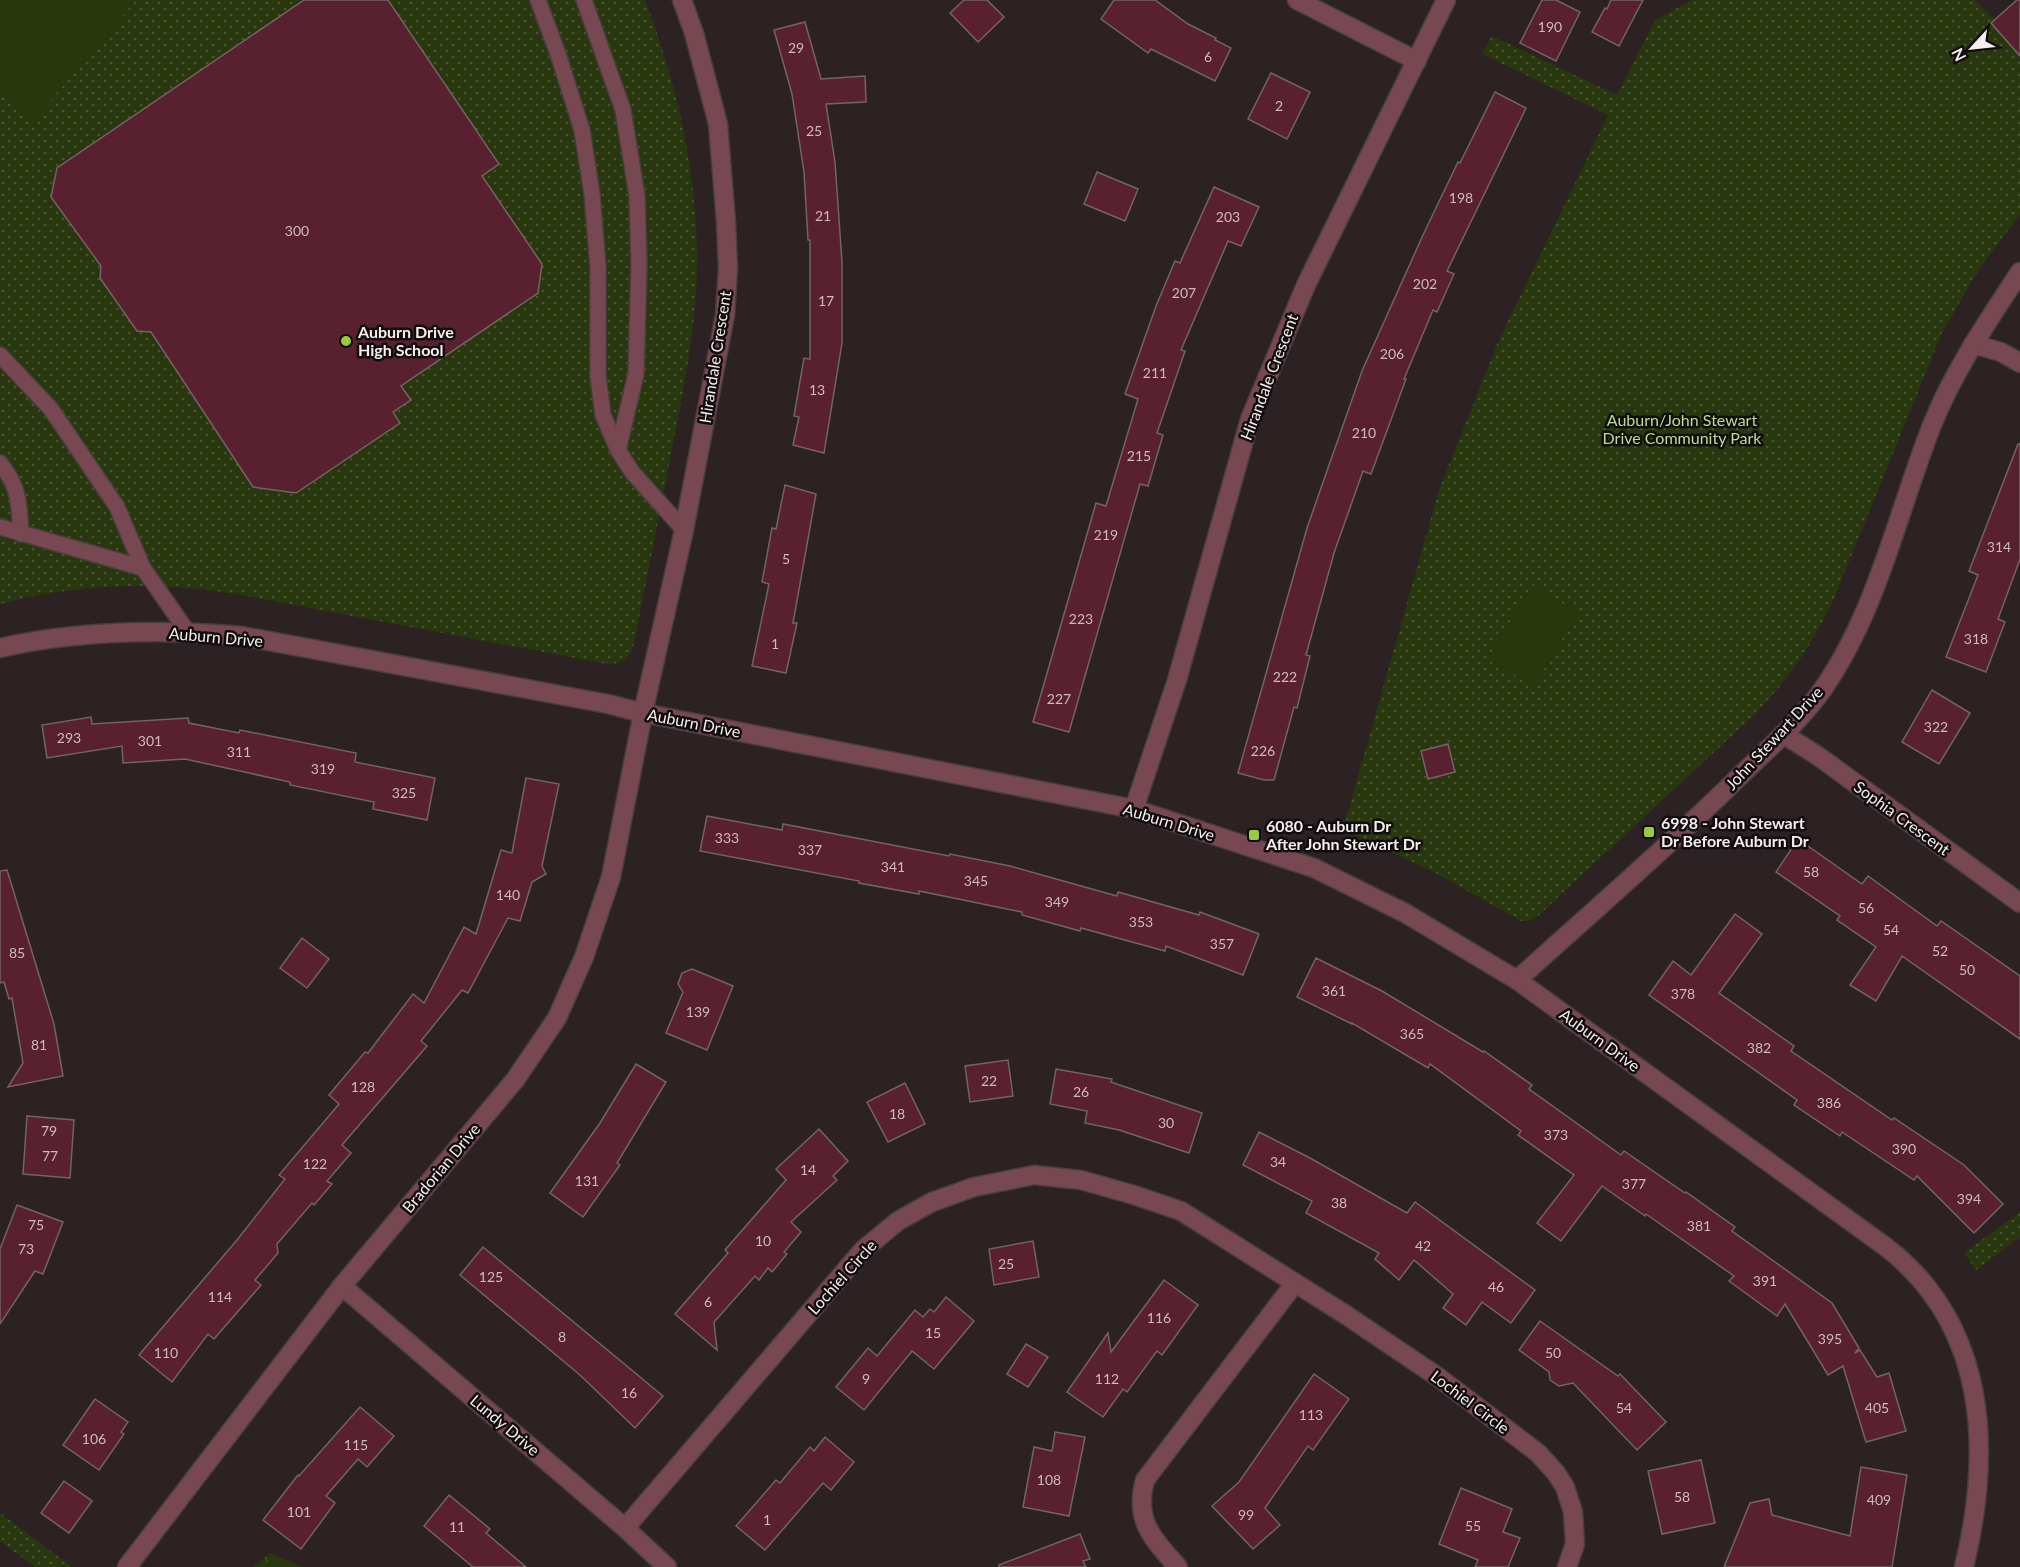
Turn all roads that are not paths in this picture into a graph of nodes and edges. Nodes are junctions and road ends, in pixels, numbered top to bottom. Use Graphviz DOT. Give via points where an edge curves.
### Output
graph roads {
  1 [pos="538,0"];
  2 [pos="584,0"];
  3 [pos="682,0"];
  4 [pos="1297,0"];
  5 [pos="1446,0"];
  6 [pos="1417,61"];
  7 [pos="2020,272"];
  8 [pos="1973,345"];
  9 [pos="0,355"];
  10 [pos="2020,363"];
  11 [pos="618,450"];
  12 [pos="0,463"];
  13 [pos="0,527"];
  14 [pos="684,530"];
  15 [pos="21,534"];
  16 [pos="143,568"];
  17 [pos="188,631"];
  18 [pos="0,648"];
  19 [pos="643,713"];
  20 [pos="1783,734"];
  21 [pos="1134,809"];
  22 [pos="2020,903"];
  23 [pos="1517,980"];
  24 [pos="1295,1283"];
  25 [pos="342,1286"];
  26 [pos="625,1528"];
  27 [pos="128,1567"];
  28 [pos="667,1567"];
  29 [pos="1178,1567"];
  30 [pos="1567,1567"];
  31 [pos="1964,1567"];
  1 -- 11 [label="lane" via="582,130 598,267 598,376 603,415"];
  2 -- 11 [label="lane" via="623,110 637,196 636,374"];
  3 -- 14 [label="street, Hirandale Crescent" via="718,124 728,268 725,315"];
  4 -- 6 [label="street"];
  5 -- 6 [label="street, Hirandale Crescent"];
  6 -- 21 [label="street, Hirandale Crescent" via="1306,285 1250,419 1177,680"];
  7 -- 8 [label="street, John Stewart Drive"];
  8 -- 10 [label="street" via="2001,352"];
  8 -- 20 [label="street, John Stewart Drive" via="1932,425 1873,596 1822,690"];
  9 -- 16 [label="lane" via="51,409 117,507"];
  11 -- 14 [label="lane" via="632,472"];
  12 -- 15 [label="lane" via="19,497"];
  13 -- 15 [label="lane"];
  14 -- 19 [label="street, Hirandale Crescent"];
  15 -- 16 [label="lane"];
  16 -- 17 [label="lane"];
  17 -- 18 [label="street, Auburn Drive" via="83,634"];
  17 -- 19 [label="street, Auburn Drive" via="242,636"];
  19 -- 21 [label="street, Auburn Drive"];
  19 -- 25 [label="street, Bradorian Drive" via="610,877 584,957 557,1018 515,1080"];
  20 -- 22 [label="street, Sophia Crescent"];
  20 -- 23 [label="street, John Stewart Drive"];
  21 -- 23 [label="street, Auburn Drive" via="1314,868 1405,913"];
  23 -- 31 [label="street, Auburn Drive" via="1891,1251 1931,1291 1951,1321 1976,1405 1978,1489"];
  24 -- 26 [label="street, Lochiel Circle" via="1181,1211 1081,1180 1034,1175 974,1187 932,1202 898,1221 863,1250"];
  24 -- 29 [label="street" via="1145,1480 1144,1520 1153,1538"];
  24 -- 30 [label="street, Lochiel Circle" via="1438,1377 1550,1464 1565,1487 1573,1512 1575,1544"];
  25 -- 26 [label="street, Lundy Drive"];
  25 -- 27 [label="street, Bradorian Drive"];
  26 -- 28 [label="street, Lundy Drive"];
}
